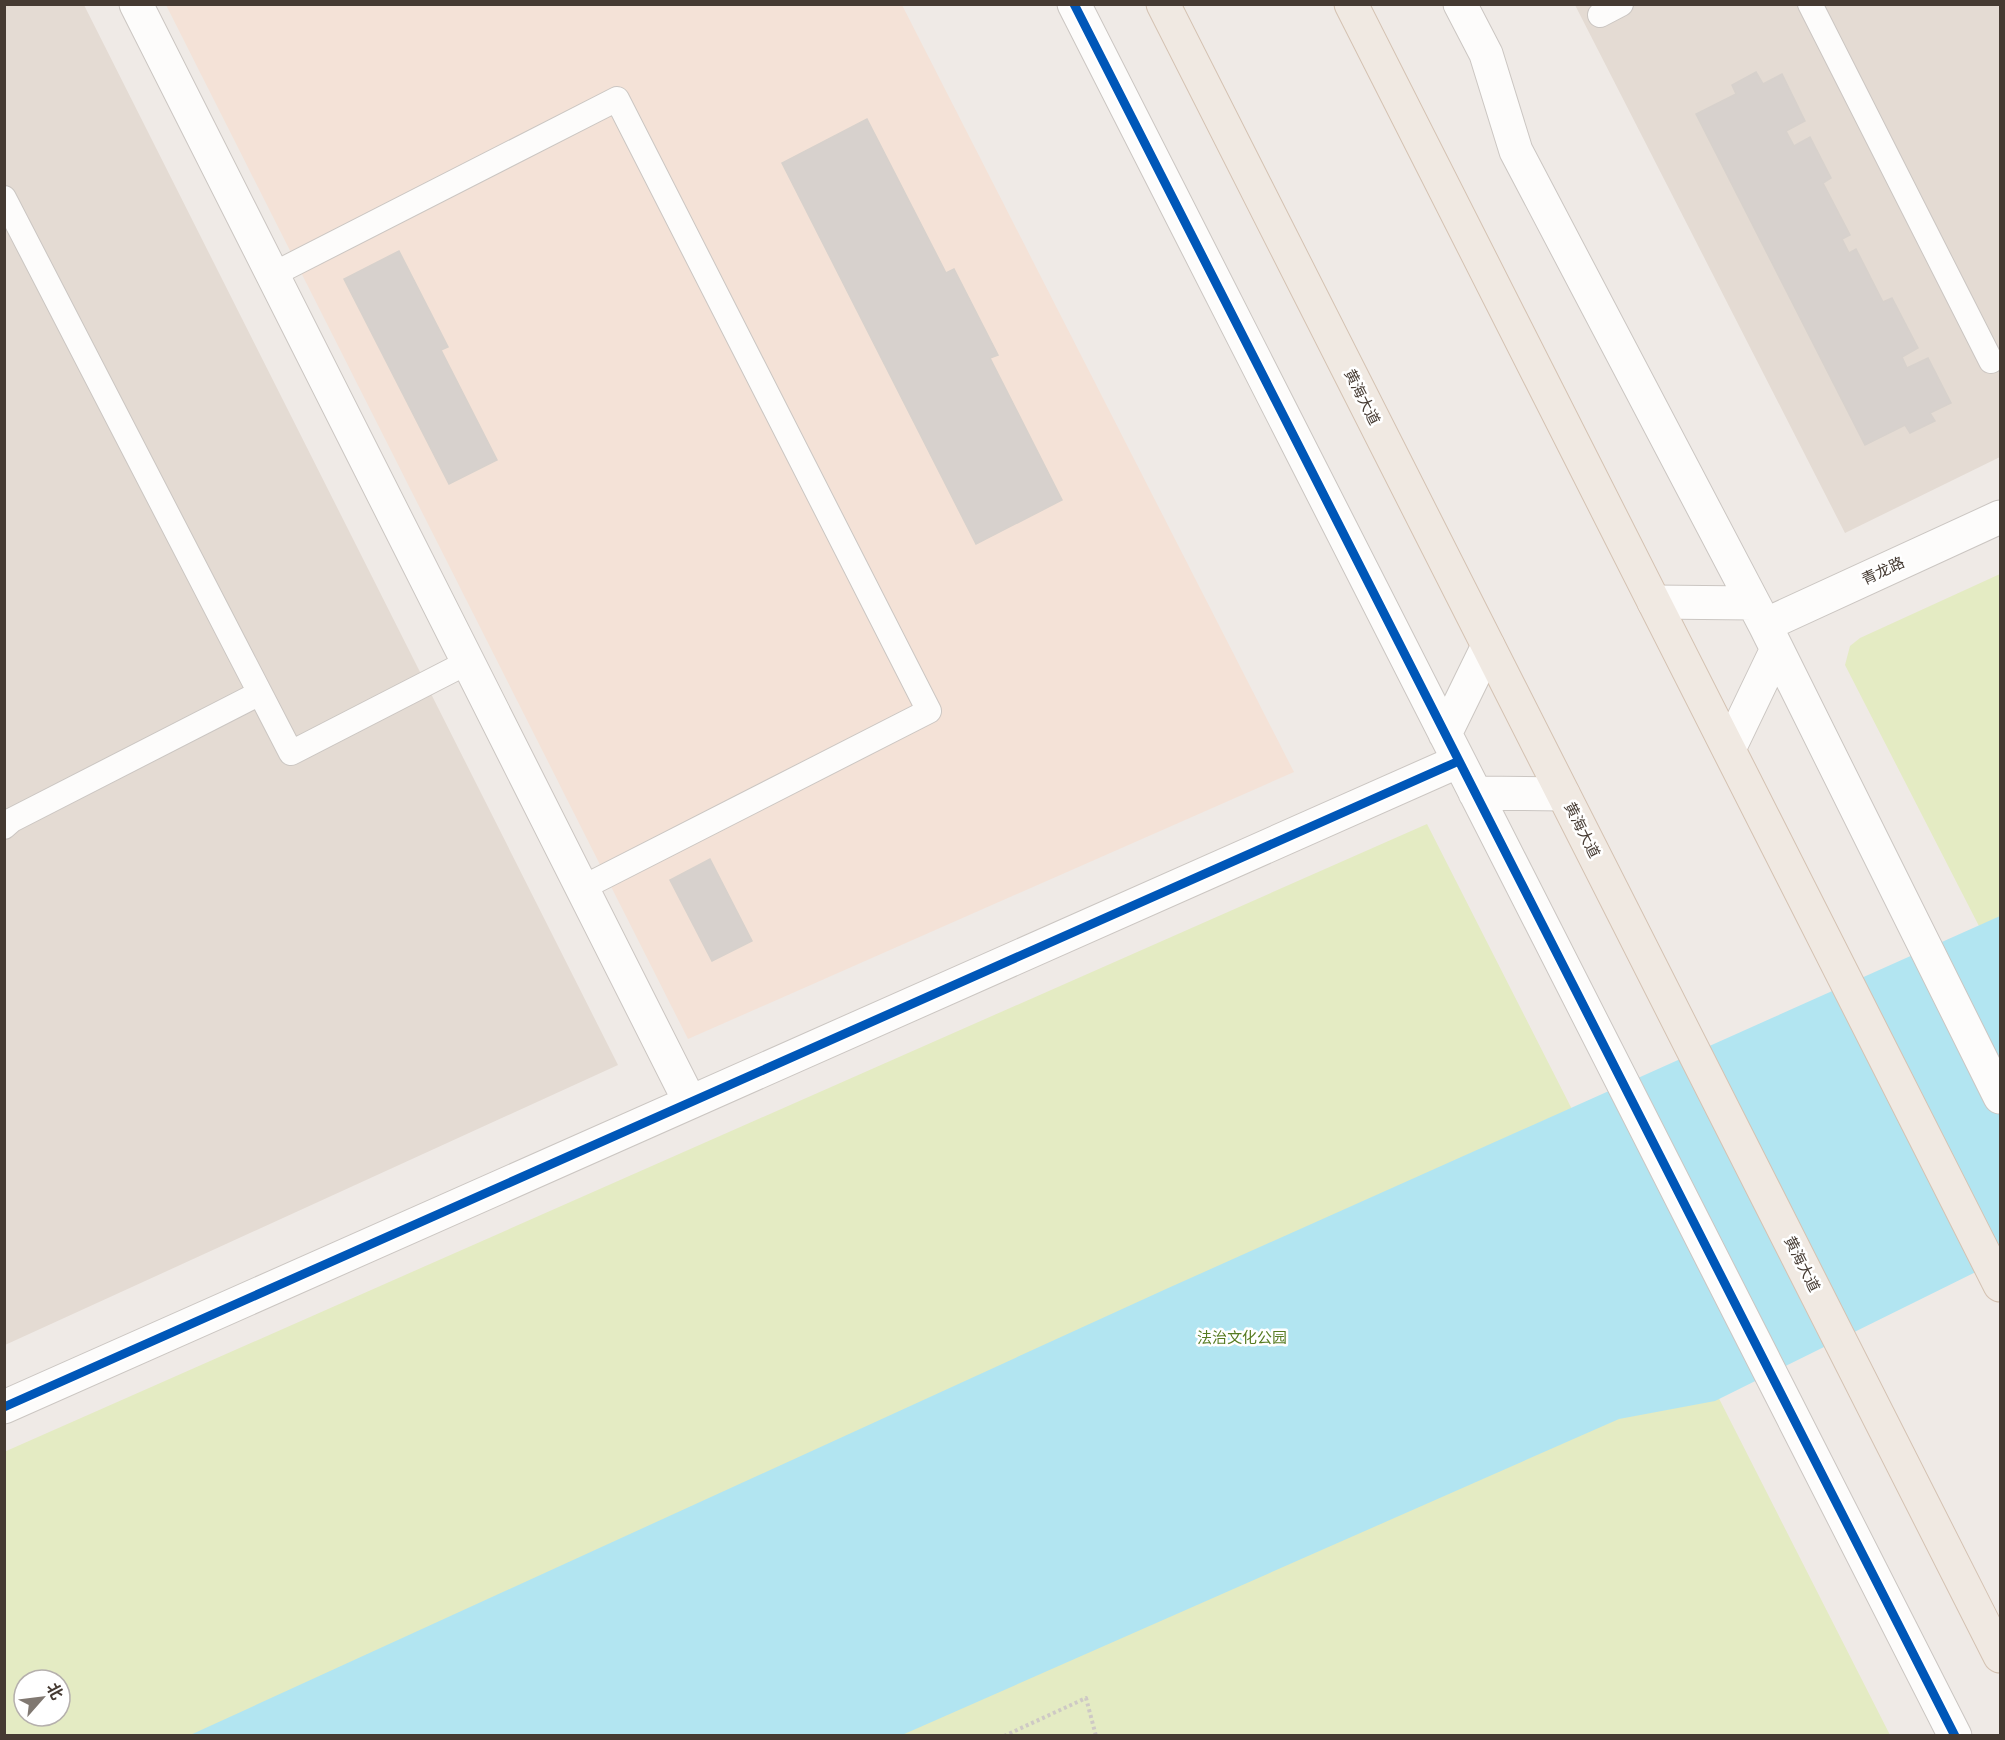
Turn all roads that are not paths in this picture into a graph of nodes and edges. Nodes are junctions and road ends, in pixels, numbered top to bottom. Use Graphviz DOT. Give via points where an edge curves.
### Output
graph roads {
  1 [pos="136,4"];
  2 [pos="1074,4"];
  3 [pos="1163,4"];
  4 [pos="1351,4"];
  5 [pos="1460,4"];
  6 [pos="1810,4"];
  7 [pos="4,198"];
  8 [pos="272,275"];
  9 [pos="1991,361"];
  10 [pos="2001,517"];
  11 [pos="1654,602"];
  12 [pos="1765,626"];
  13 [pos="1488,646"];
  14 [pos="468,662"];
  15 [pos="260,693"];
  16 [pos="1452,748"];
  17 [pos="1729,749"];
  18 [pos="1475,793"];
  19 [pos="1563,794"];
  20 [pos="4,827"];
  21 [pos="582,888"];
  22 [pos="2001,1097"];
  23 [pos="690,1102"];
  24 [pos="2001,1285"];
  25 [pos="4,1407"];
  26 [pos="2001,1656"];
  27 [pos="1955,1736"];
  1 -- 8 [label="street"];
  2 -- 16 [label="street"];
  3 -- 13 [label="main road, 黄海大道"];
  4 -- 11 [label="main road"];
  5 -- 12 [label="street" via="1486,54 1516,151"];
  6 -- 9 [label="lane"];
  7 -- 15 [label="lane"];
  8 -- 14 [label="street"];
  8 -- 21 [label="lane" via="617,99 930,711"];
  10 -- 12 [label="street, 青龙路"];
  11 -- 12 [label="street"];
  11 -- 17 [label="main road"];
  12 -- 17 [label="street"];
  12 -- 22 [label="street"];
  13 -- 16 [label="street"];
  13 -- 19 [label="main road, 黄海大道"];
  14 -- 15 [label="lane" via="291,753"];
  14 -- 21 [label="street"];
  15 -- 20 [label="lane"];
  16 -- 18 [label="street"];
  16 -- 23 [label="street"];
  17 -- 24 [label="main road"];
  18 -- 19 [label="street"];
  18 -- 27 [label="street"];
  19 -- 26 [label="main road, 黄海大道"];
  21 -- 23 [label="street"];
  23 -- 25 [label="street"];
}
